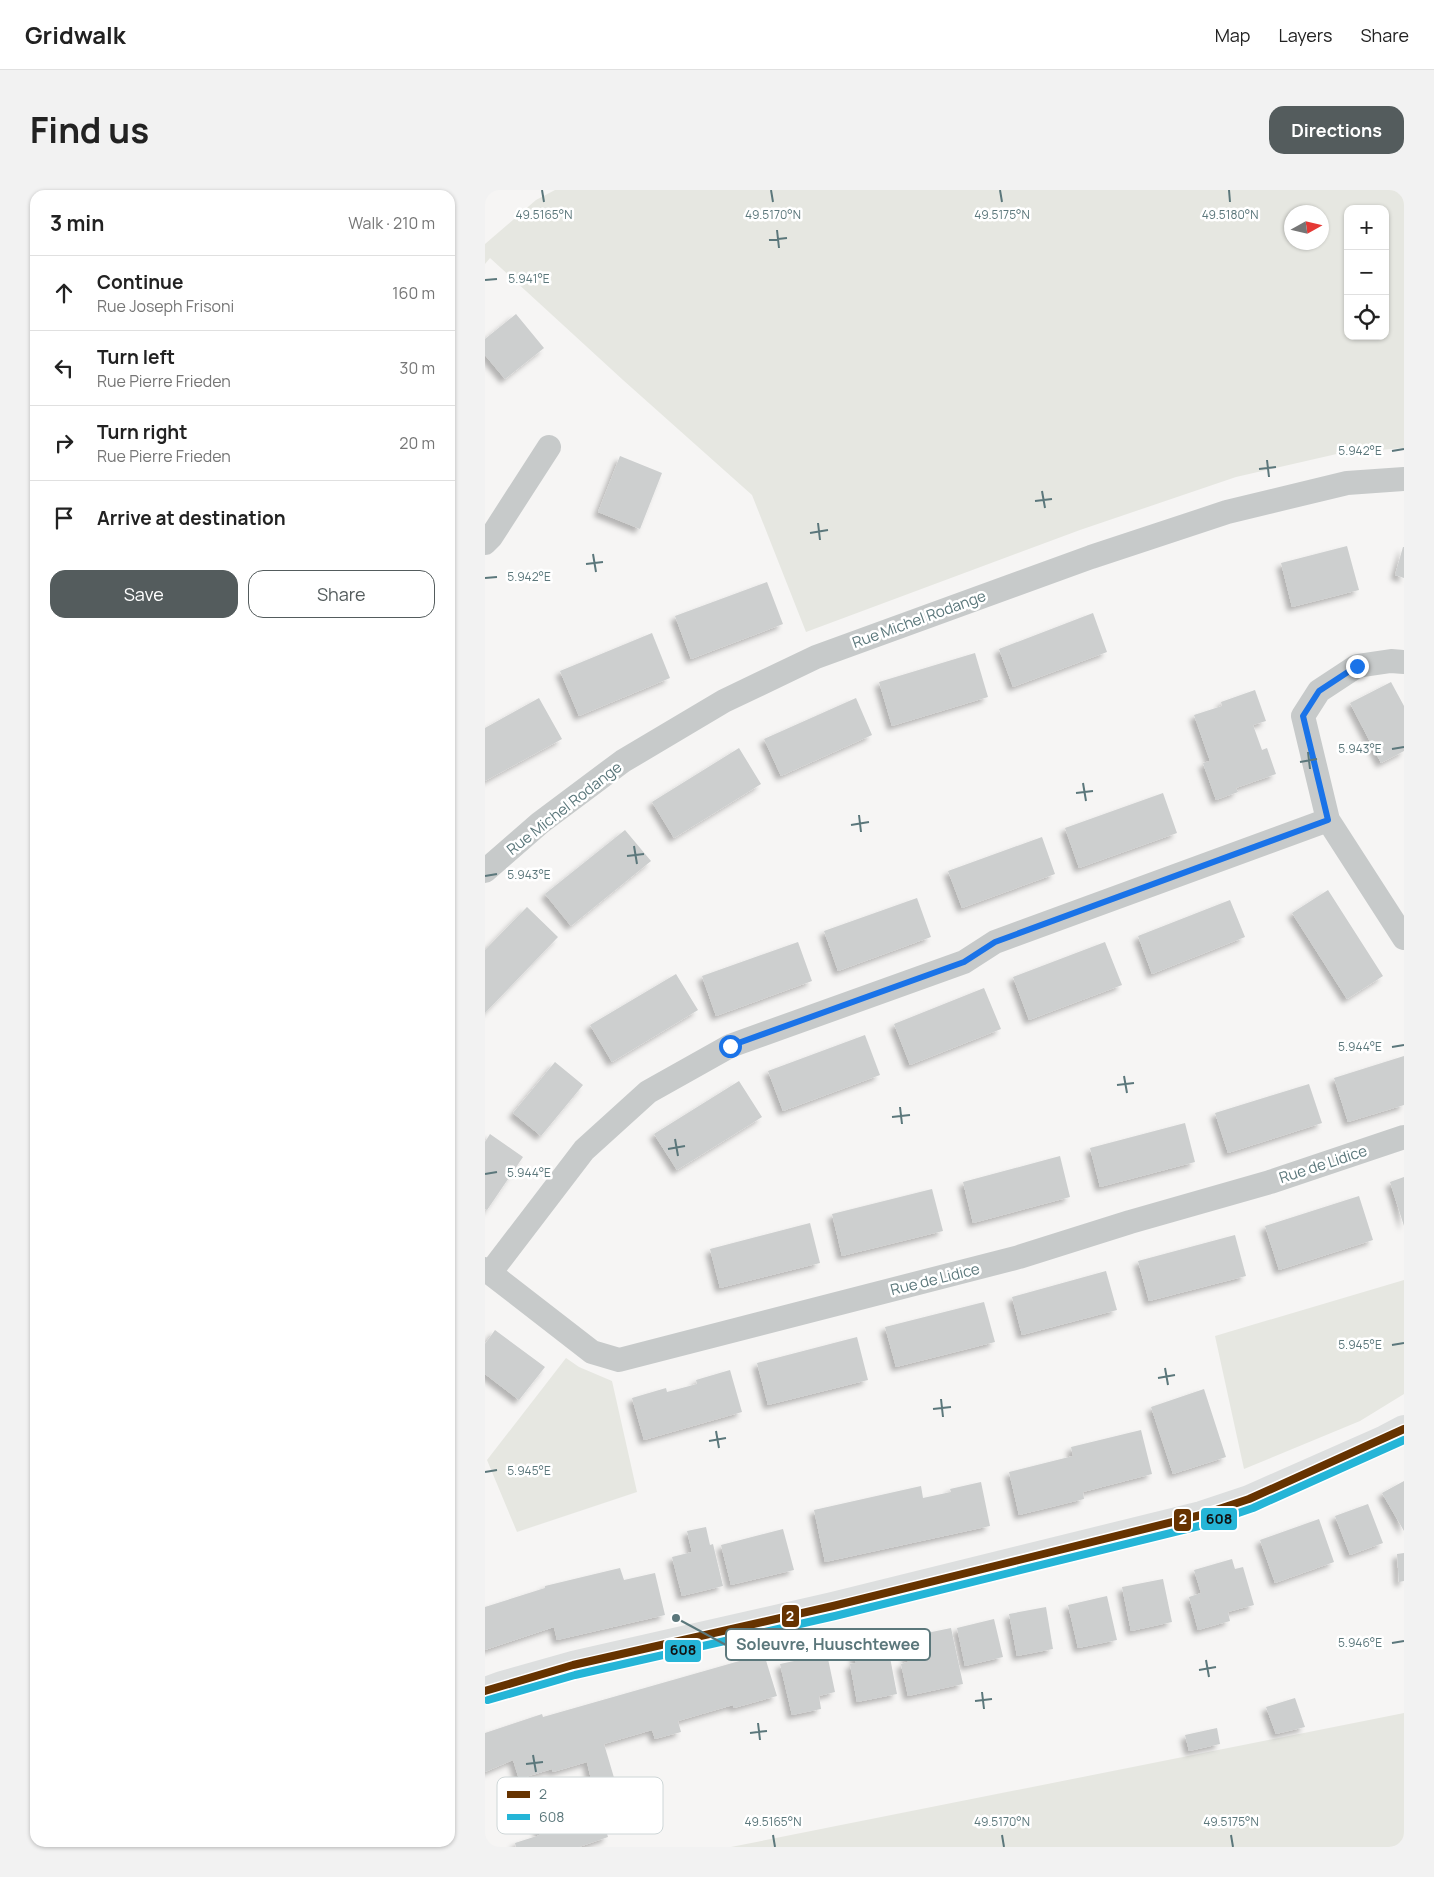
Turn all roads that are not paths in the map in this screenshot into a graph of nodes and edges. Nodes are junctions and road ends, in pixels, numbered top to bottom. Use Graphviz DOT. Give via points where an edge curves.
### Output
graph roads {
  1 [pos="549,447"];
  2 [pos="1404,479"];
  3 [pos="485,543"];
  4 [pos="1404,662"];
  5 [pos="1328,820"];
  6 [pos="485,871"];
  7 [pos="1404,938"];
  8 [pos="1404,1137"];
  9 [pos="487,1271"];
  10 [pos="1404,1429"];
  11 [pos="485,1691"];
  1 -- 3 [label="street"];
  2 -- 6 [label="street, Rue Michel Rodange" via="1347,483 1227,512 816,657 724,701 623,761 540,823"];
  4 -- 5 [label="street" via="1357,666 1319,691 1303,716"];
  5 -- 7 [label="street"];
  5 -- 9 [label="street" via="995,942 964,962 730,1046 648,1092 585,1150"];
  8 -- 9 [label="street, Rue de Lidice" via="1270,1182 1019,1257 619,1360 592,1352"];
  10 -- 11 [label="main road" via="1249,1499 1201,1515 833,1606 573,1665"];
}
